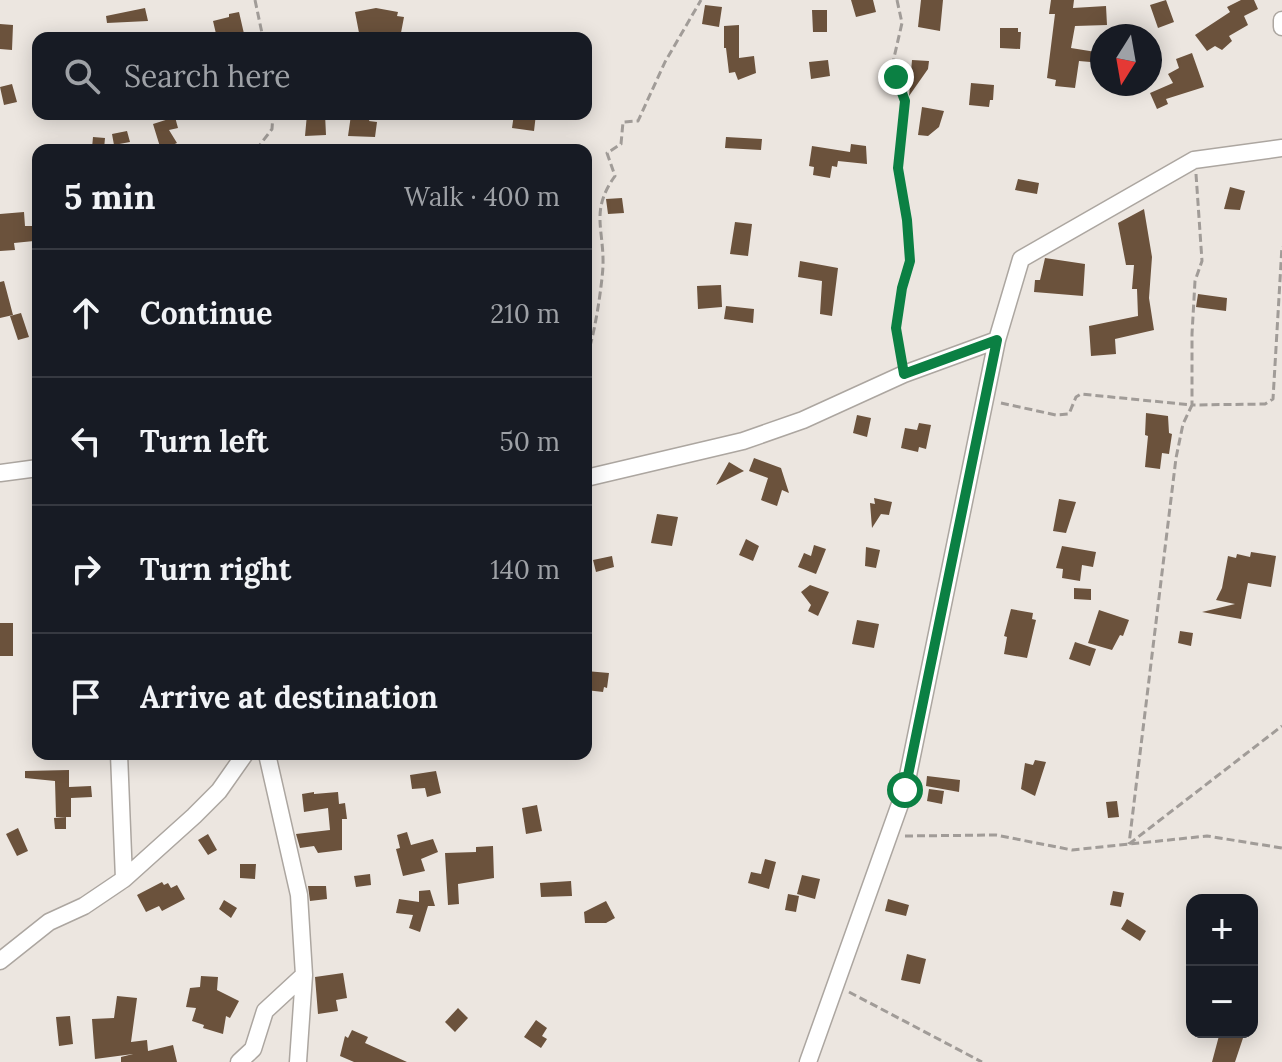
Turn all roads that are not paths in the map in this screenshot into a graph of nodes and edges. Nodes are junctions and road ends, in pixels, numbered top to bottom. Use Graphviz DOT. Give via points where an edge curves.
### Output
graph roads {
  1 [pos="1282,20"];
  2 [pos="1282,27"];
  3 [pos="1282,148"];
  4 [pos="997,340"];
  5 [pos="32,469"];
  6 [pos="0,473"];
  7 [pos="592,477"];
  8 [pos="119,760"];
  9 [pos="241,760"];
  10 [pos="268,760"];
  11 [pos="124,879"];
  12 [pos="0,961"];
  13 [pos="304,975"];
  14 [pos="239,1062"];
  15 [pos="298,1062"];
  16 [pos="808,1062"];
  1 -- 2 [label="street"];
  3 -- 4 [label="street" via="1194,160 1021,259"];
  4 -- 7 [label="street" via="743,441"];
  4 -- 16 [label="street" via="905,790"];
  5 -- 6 [label="street"];
  8 -- 11 [label="street"];
  9 -- 11 [label="street" via="219,791"];
  10 -- 13 [label="street" via="299,895"];
  11 -- 12 [label="street" via="49,922"];
  13 -- 14 [label="street" via="265,1011 253,1049"];
  13 -- 15 [label="street"];
}
